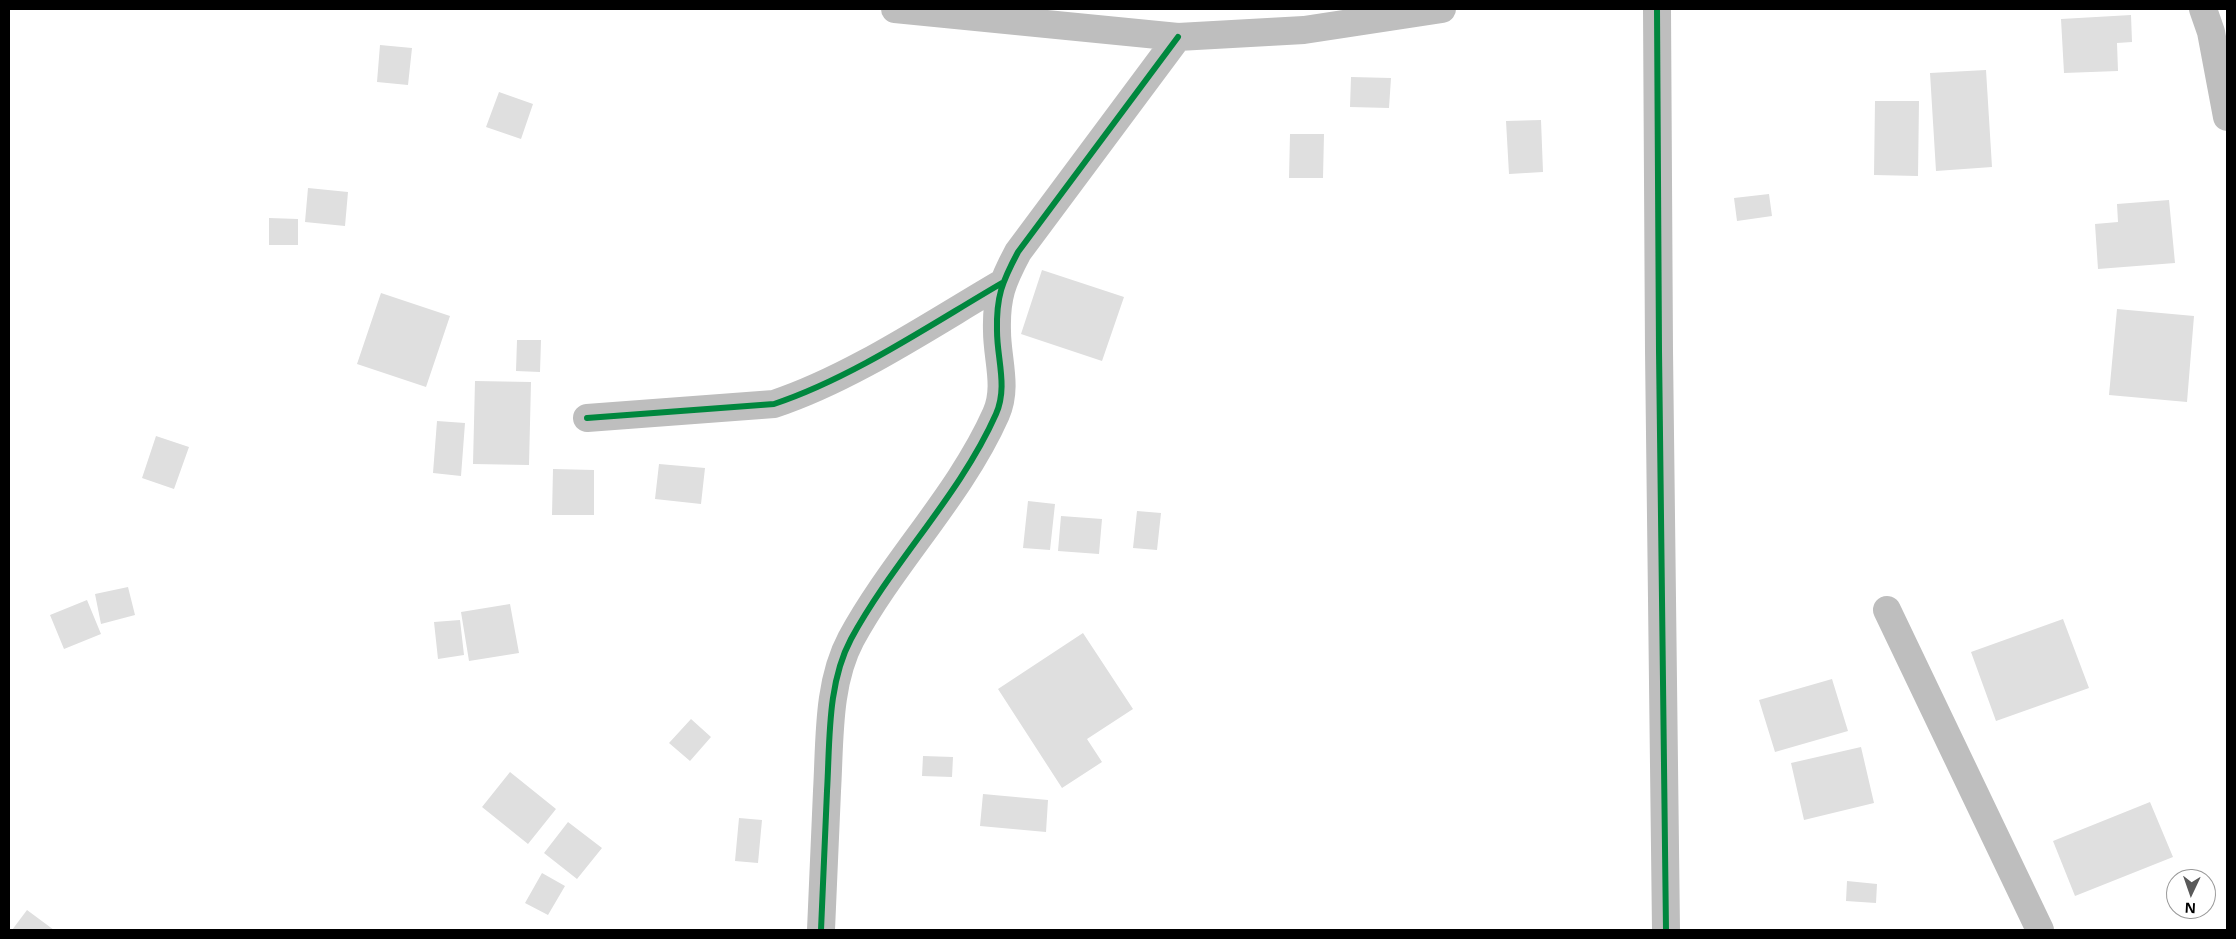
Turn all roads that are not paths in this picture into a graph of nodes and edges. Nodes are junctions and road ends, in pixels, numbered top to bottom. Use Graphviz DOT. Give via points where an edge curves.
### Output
graph roads {
  1 [pos="895,9"];
  2 [pos="1442,9"];
  3 [pos="1657,9"];
  4 [pos="2203,9"];
  5 [pos="1304,19"];
  6 [pos="1178,37"];
  7 [pos="2227,117"];
  8 [pos="1002,283"];
  9 [pos="587,418"];
  10 [pos="1887,610"];
  11 [pos="821,930"];
  12 [pos="1666,930"];
  13 [pos="2040,930"];
  1 -- 6 [label="street"];
  2 -- 5 [label="street"];
  3 -- 12 [label="street"];
  4 -- 7 [label="street" via="2211,32"];
  5 -- 6 [label="street"];
  6 -- 8 [label="street" via="1018,252"];
  8 -- 9 [label="street" via="881,354 799,396 774,404"];
  8 -- 11 [label="street" via="997,333 1002,373 998,411 975,458 851,640 836,681 831,720"];
  10 -- 13 [label="street"];
}
